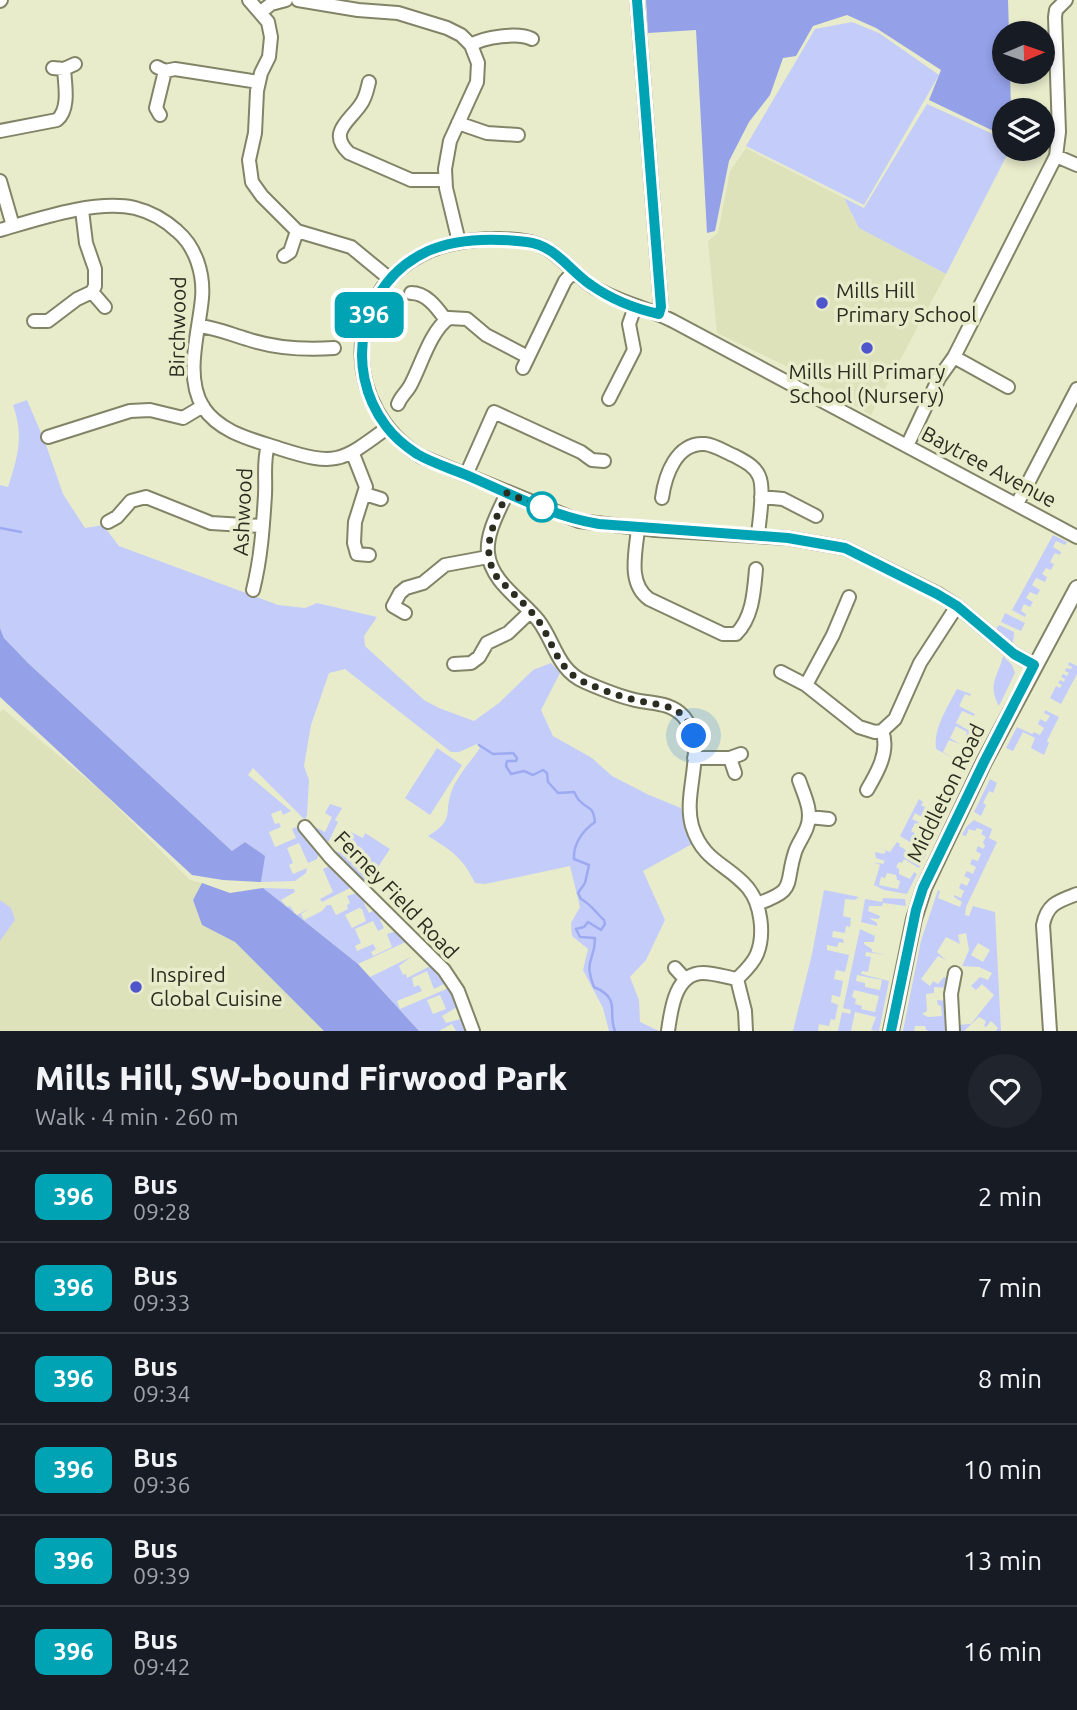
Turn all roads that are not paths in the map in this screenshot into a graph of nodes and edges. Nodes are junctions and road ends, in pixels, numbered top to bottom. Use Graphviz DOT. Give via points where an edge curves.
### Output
graph roads {
  1 [pos="249,0"];
  2 [pos="286,0"];
  3 [pos="298,0"];
  4 [pos="1066,0"];
  5 [pos="637,1"];
  6 [pos="261,12"];
  7 [pos="532,39"];
  8 [pos="471,45"];
  9 [pos="64,67"];
  10 [pos="258,82"];
  11 [pos="369,82"];
  12 [pos="160,115"];
  13 [pos="458,123"];
  14 [pos="0,131"];
  15 [pos="508,150"];
  16 [pos="1056,156"];
  17 [pos="1077,165"];
  18 [pos="445,180"];
  19 [pos="0,181"];
  20 [pos="82,210"];
  21 [pos="6,228"];
  22 [pos="297,232"];
  23 [pos="459,242"];
  24 [pos="291,255"];
  25 [pos="574,271"];
  26 [pos="390,279"];
  27 [pos="419,289"];
  28 [pos="92,292"];
  29 [pos="105,307"];
  30 [pos="635,307"];
  31 [pos="659,314"];
  32 [pos="446,320"];
  33 [pos="34,321"];
  34 [pos="199,326"];
  35 [pos="327,353"];
  36 [pos="954,357"];
  37 [pos="1008,387"];
  38 [pos="1077,389"];
  39 [pos="397,395"];
  40 [pos="609,399"];
  41 [pos="203,407"];
  42 [pos="387,428"];
  43 [pos="57,439"];
  44 [pos="268,445"];
  45 [pos="907,446"];
  46 [pos="353,454"];
  47 [pos="594,463"];
  48 [pos="466,475"];
  49 [pos="507,493"];
  50 [pos="365,494"];
  51 [pos="761,497"];
  52 [pos="662,498"];
  53 [pos="381,499"];
  54 [pos="1017,504"];
  55 [pos="816,516"];
  56 [pos="116,522"];
  57 [pos="262,526"];
  58 [pos="638,528"];
  59 [pos="758,535"];
  60 [pos="1077,537"];
  61 [pos="359,557"];
  62 [pos="488,557"];
  63 [pos="756,569"];
  64 [pos="259,585"];
  65 [pos="1076,591"];
  66 [pos="849,597"];
  67 [pos="957,606"];
  68 [pos="530,612"];
  69 [pos="405,614"];
  70 [pos="454,664"];
  71 [pos="1034,665"];
  72 [pos="781,673"];
  73 [pos="806,685"];
  74 [pos="882,731"];
  75 [pos="694,758"];
  76 [pos="735,773"];
  77 [pos="799,780"];
  78 [pos="866,790"];
  79 [pos="809,817"];
  80 [pos="829,819"];
  81 [pos="304,827"];
  82 [pos="1077,894"];
  83 [pos="757,904"];
  84 [pos="675,968"];
  85 [pos="685,979"];
  86 [pos="737,979"];
  87 [pos="957,983"];
  88 [pos="473,1031"];
  89 [pos="668,1031"];
  90 [pos="746,1031"];
  91 [pos="891,1031"];
  92 [pos="953,1031"];
  93 [pos="1050,1031"];
  1 -- 6 [label="street"];
  2 -- 6 [label="street"];
  3 -- 8 [label="street" via="398,13 447,27"];
  4 -- 16 [label="street" via="1055,17"];
  5 -- 31 [label="street"];
  6 -- 10 [label="street" via="271,37 269,57"];
  7 -- 8 [label="street" via="524,35"];
  8 -- 13 [label="street" via="479,69"];
  9 -- 14 [label="street" via="62,116"];
  10 -- 12 [label="street" via="161,69 156,108"];
  10 -- 22 [label="street" via="249,174 262,196"];
  11 -- 18 [label="street" via="365,97 342,128 344,148 411,180"];
  13 -- 15 [label="street" via="487,134 514,135"];
  13 -- 18 [label="street" via="447,150"];
  16 -- 17 [label="street"];
  16 -- 36 [label="street"];
  18 -- 23 [label="street"];
  19 -- 21 [label="street"];
  20 -- 21 [label="street, Birchwood"];
  20 -- 28 [label="street" via="95,269"];
  20 -- 34 [label="street, Birchwood" via="137,208 157,216 183,236 201,278"];
  22 -- 24 [label="street"];
  22 -- 26 [label="street" via="351,247"];
  23 -- 25 [label="street, Baytree Avenue" via="529,242 549,250"];
  23 -- 26 [label="street, Baytree Avenue" via="418,256"];
  25 -- 30 [label="street, Baytree Avenue" via="597,289"];
  25 -- 32 [label="street" via="525,363 467,319"];
  26 -- 42 [label="street, Baytree Avenue" via="369,314 361,346 366,388"];
  27 -- 32 [label="street"];
  28 -- 29 [label="street"];
  28 -- 33 [label="street" via="77,299 49,327"];
  30 -- 31 [label="street, Baytree Avenue"];
  30 -- 40 [label="street" via="629,324 634,350 622,386"];
  31 -- 45 [label="street, Baytree Avenue"];
  32 -- 39 [label="street" via="409,388"];
  34 -- 35 [label="street"];
  34 -- 41 [label="street, Birchwood" via="194,373"];
  36 -- 37 [label="street"];
  36 -- 45 [label="street" via="939,377"];
  38 -- 54 [label="street"];
  41 -- 43 [label="street" via="183,418 150,410 130,411 69,429"];
  41 -- 44 [label="street" via="230,431"];
  42 -- 46 [label="street"];
  42 -- 48 [label="street, Baytree Avenue" via="420,456"];
  44 -- 46 [label="street" via="313,458"];
  44 -- 57 [label="street, Ashwood"];
  45 -- 54 [label="street, Baytree Avenue"];
  46 -- 50 [label="street"];
  47 -- 48 [label="street" via="496,407"];
  48 -- 49 [label="street, Baytree Avenue"];
  49 -- 58 [label="street, Baytree Avenue" via="579,521"];
  49 -- 62 [label="street" via="489,537"];
  50 -- 53 [label="street"];
  50 -- 61 [label="street" via="355,522"];
  51 -- 52 [label="street" via="761,480 752,467 701,444 686,449 675,460"];
  51 -- 55 [label="street" via="783,499"];
  51 -- 59 [label="street"];
  54 -- 60 [label="street, Baytree Avenue"];
  56 -- 57 [label="street" via="131,501 146,497 211,523"];
  57 -- 64 [label="street, Ashwood"];
  58 -- 59 [label="street, Baytree Avenue"];
  58 -- 63 [label="street" via="637,586 649,598 673,602 723,634 736,634 746,622"];
  59 -- 67 [label="street, Baytree Avenue" via="845,548"];
  62 -- 68 [label="street" via="496,576"];
  62 -- 69 [label="street" via="444,565 423,583 406,588 388,610"];
  65 -- 71 [label="main road, Middleton Road"];
  66 -- 73 [label="street"];
  67 -- 71 [label="street, Baytree Avenue"];
  67 -- 74 [label="street" via="920,663 895,719"];
  68 -- 70 [label="street" via="508,633 487,643 471,668"];
  68 -- 75 [label="street" via="558,659 576,677 634,700 666,705 682,715 694,736"];
  71 -- 91 [label="main road, Middleton Road" via="923,888"];
  72 -- 73 [label="street"];
  73 -- 74 [label="street" via="859,727"];
  74 -- 78 [label="street" via="884,753"];
  75 -- 76 [label="street" via="735,756"];
  75 -- 83 [label="street" via="689,810 698,840 748,888"];
  77 -- 79 [label="street" via="799,797"];
  79 -- 80 [label="street"];
  79 -- 83 [label="street" via="788,886"];
  81 -- 88 [label="street, Ferney Field Road" via="444,970 458,991"];
  82 -- 93 [label="street" via="1053,903 1043,925"];
  83 -- 86 [label="street" via="757,954"];
  84 -- 85 [label="street"];
  85 -- 86 [label="street" via="700,973"];
  85 -- 89 [label="street" via="675,997"];
  86 -- 90 [label="street"];
  87 -- 92 [label="street"];
}
